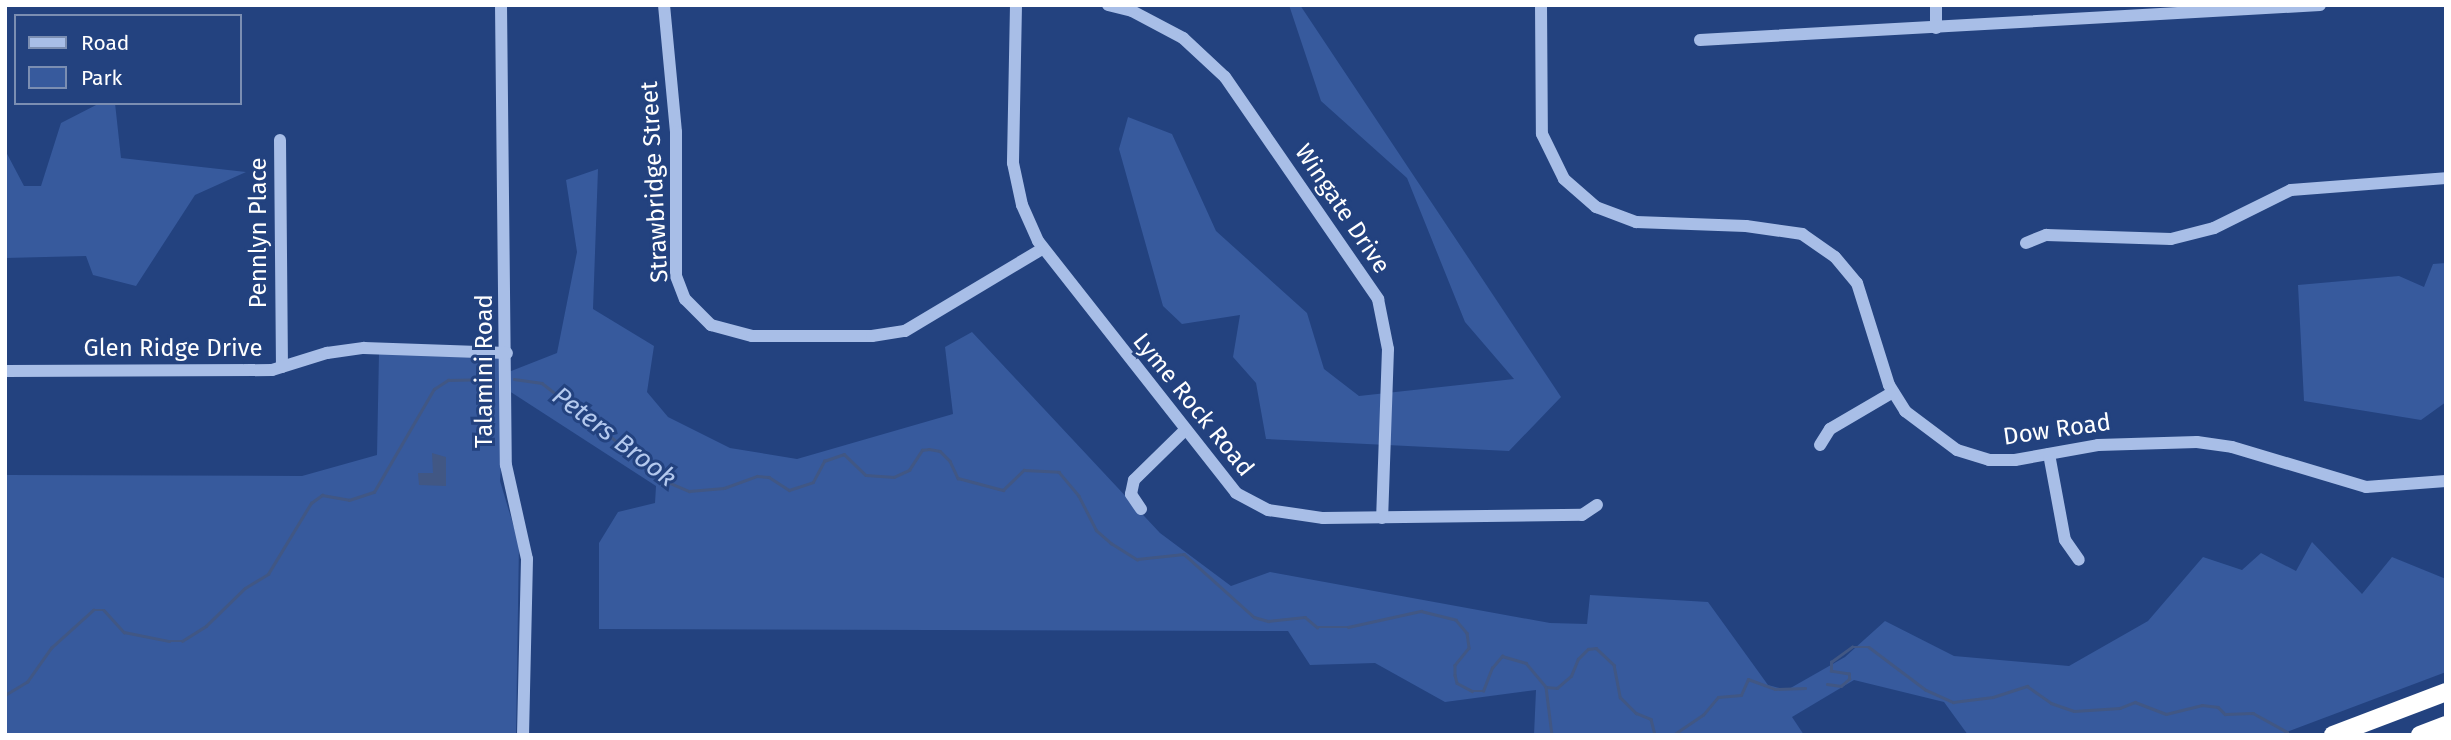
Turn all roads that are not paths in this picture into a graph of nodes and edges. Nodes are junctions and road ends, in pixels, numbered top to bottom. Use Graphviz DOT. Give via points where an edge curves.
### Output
graph roads {
  1 [pos="501,5"];
  2 [pos="664,5"];
  3 [pos="1016,5"];
  4 [pos="1108,5"];
  5 [pos="1541,5"];
  6 [pos="1936,5"];
  7 [pos="2320,5"];
  8 [pos="2244,8"];
  9 [pos="1936,28"];
  10 [pos="1700,40"];
  11 [pos="280,140"];
  12 [pos="2446,178"];
  13 [pos="2026,243"];
  14 [pos="1042,249"];
  15 [pos="507,353"];
  16 [pos="282,368"];
  17 [pos="5,371"];
  18 [pos="1894,392"];
  19 [pos="1184,431"];
  20 [pos="1820,445"];
  21 [pos="2049,454"];
  22 [pos="2446,481"];
  23 [pos="1597,505"];
  24 [pos="1140,509"];
  25 [pos="1382,518"];
  26 [pos="2079,560"];
  27 [pos="2446,692"];
  28 [pos="2446,725"];
  29 [pos="523,735"];
  30 [pos="2333,735"];
  31 [pos="2420,735"];
  1 -- 15 [label="street, Talamini Road"];
  2 -- 14 [label="street, Strawbridge Street" via="676,132 676,276 685,299 711,325 752,335 873,336 905,331"];
  3 -- 14 [label="street, Lyme Rock Road" via="1015,180"];
  4 -- 25 [label="street, Wingate Drive" via="1132,11 1183,38 1225,77 1378,299 1388,349"];
  5 -- 18 [label="street, Dow Road" via="1541,121 1564,179 1596,207 1636,222 1773,228 1802,234 1845,267 1861,289"];
  6 -- 9 [label="street"];
  7 -- 8 [label="street"];
  8 -- 9 [label="street"];
  9 -- 10 [label="street"];
  11 -- 16 [label="street, Pennlyn Place"];
  12 -- 13 [label="street" via="2291,190 2214,228 2171,239 2046,234"];
  14 -- 19 [label="street, Lyme Rock Road"];
  15 -- 16 [label="street, Glen Ridge Drive" via="364,348 327,353"];
  15 -- 29 [label="street, Talamini Road" via="506,465 527,559"];
  16 -- 17 [label="street, Glen Ridge Drive"];
  18 -- 20 [label="street" via="1830,429"];
  18 -- 21 [label="street, Dow Road" via="1905,411 1957,450 1989,460"];
  19 -- 24 [label="street" via="1134,480 1131,494"];
  19 -- 25 [label="street, Lyme Rock Road" via="1236,493 1268,510 1322,518"];
  21 -- 22 [label="street, Dow Road" via="2143,440 2197,442 2232,447 2366,487"];
  21 -- 26 [label="street" via="2065,540"];
  23 -- 25 [label="street, Lyme Rock Road" via="1583,515"];
  27 -- 30 [label="highway"];
  28 -- 31 [label="highway"];
}
